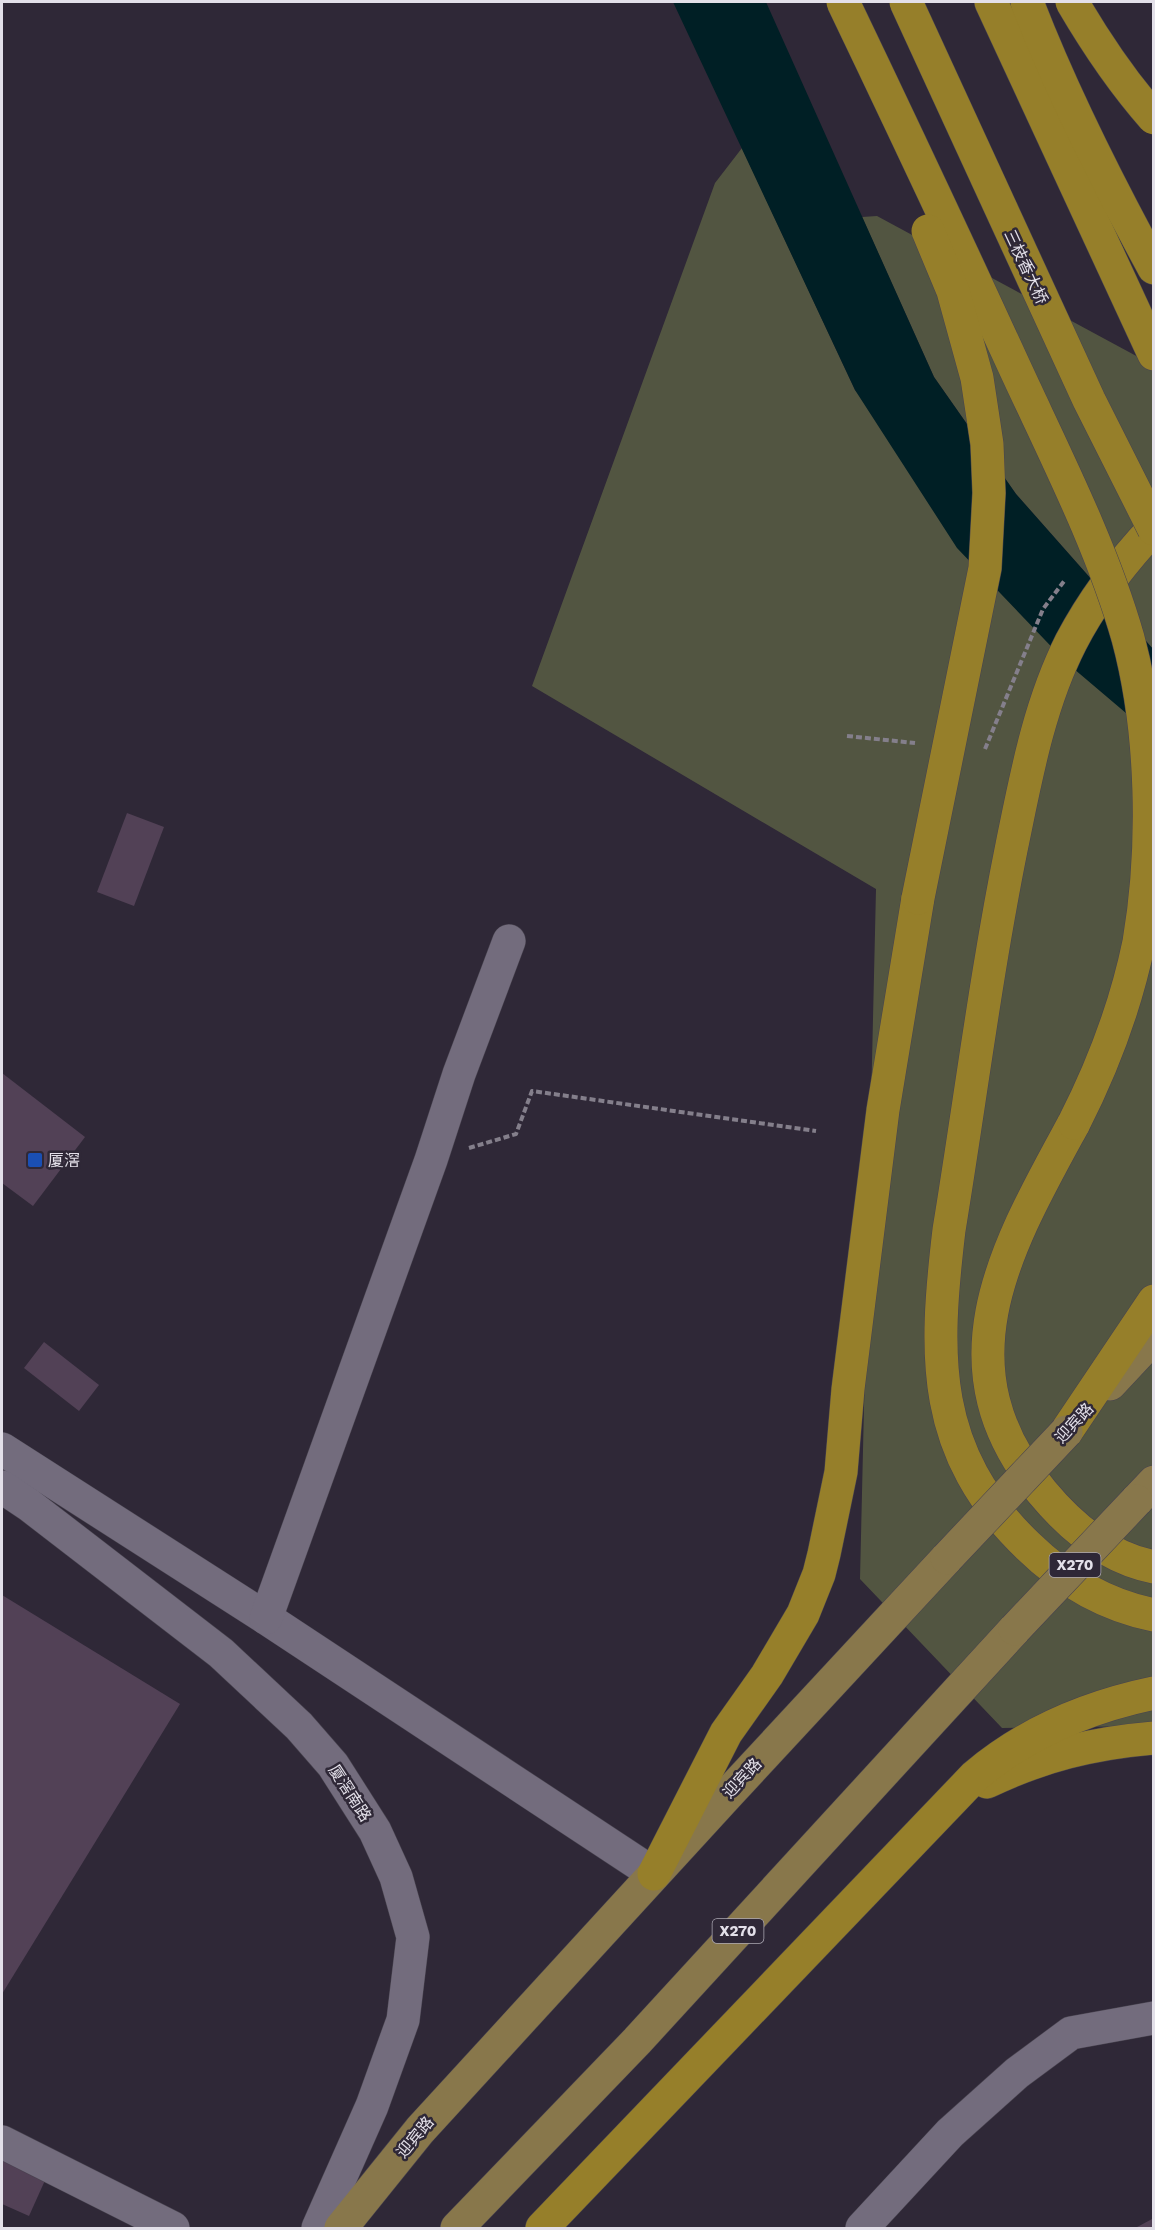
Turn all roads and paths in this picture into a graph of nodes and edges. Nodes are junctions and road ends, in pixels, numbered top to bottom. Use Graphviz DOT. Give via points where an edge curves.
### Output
graph roads {
  1 [pos="834,2"];
  2 [pos="843,2"];
  3 [pos="906,2"];
  4 [pos="991,2"];
  5 [pos="1027,2"];
  6 [pos="1072,2"];
  7 [pos="1154,118"];
  8 [pos="1154,268"];
  9 [pos="1154,354"];
  10 [pos="1154,528"];
  11 [pos="509,941"];
  12 [pos="816,1131"];
  13 [pos="431,1160"];
  14 [pos="1154,1301"];
  15 [pos="1154,1337"];
  16 [pos="1066,1432"];
  17 [pos="2,1449"];
  18 [pos="2,1487"];
  19 [pos="1145,1491"];
  20 [pos="1154,1567"];
  21 [pos="1154,1615"];
  22 [pos="266,1618"];
  23 [pos="1154,1693"];
  24 [pos="1154,1738"];
  25 [pos="938,1815"];
  26 [pos="654,1874"];
  27 [pos="1154,2018"];
  28 [pos="2,2142"];
  29 [pos="173,2229"];
  30 [pos="318,2229"];
  31 [pos="340,2229"];
  32 [pos="457,2229"];
  33 [pos="542,2229"];
  34 [pos="862,2229"];
  1 -- 26 [label="highway, bridge" via="967,336 987,444 985,568 894,1036 874,1173 838,1494 822,1564 803,1614 726,1733"];
  2 -- 20 [label="highway, bridge" via="1071,490 1114,594 1134,664 1149,783 1149,857 1140,939 1125,1000 1090,1091 1002,1268 990,1328 988,1369 998,1417 1017,1459 1051,1504 1102,1546"];
  3 -- 10 [label="highway, 三枝香大桥, bridge" via="1074,368"];
  4 -- 9 [label="highway"];
  5 -- 8 [label="highway" via="1124,214"];
  6 -- 7 [label="highway, bridge" via="1101,51"];
  10 -- 21 [label="highway" via="1121,566 1071,642 1046,702 1035,742 1000,909 950,1230 942,1306 943,1390 948,1416 964,1462 988,1502 1044,1561 1079,1587 1118,1606"];
  11 -- 13 [label="street"];
  12 -- 13 [label="path" via="532,1091 516,1134"];
  13 -- 22 [label="street"];
  14 -- 16 [label="highway"];
  15 -- 16 [label="main road, 迎宾路"];
  16 -- 26 [label="main road, 迎宾路, bridge"];
  17 -- 22 [label="street"];
  18 -- 30 [label="street, 厦滘南路" via="221,1653 299,1726 333,1765 369,1821 396,1877 413,1937 403,2020 372,2106"];
  19 -- 32 [label="main road, X270, bridge" via="645,2032"];
  22 -- 26 [label="street"];
  23 -- 25 [label="highway" via="1098,1708 1032,1735 981,1771"];
  24 -- 25 [label="highway" via="1092,1745 1030,1763 983,1784"];
  25 -- 33 [label="highway"];
  26 -- 31 [label="main road, 迎宾路" via="420,2130"];
  27 -- 34 [label="street" via="1071,2033 1017,2073 950,2133"];
  28 -- 29 [label="street"];
}
